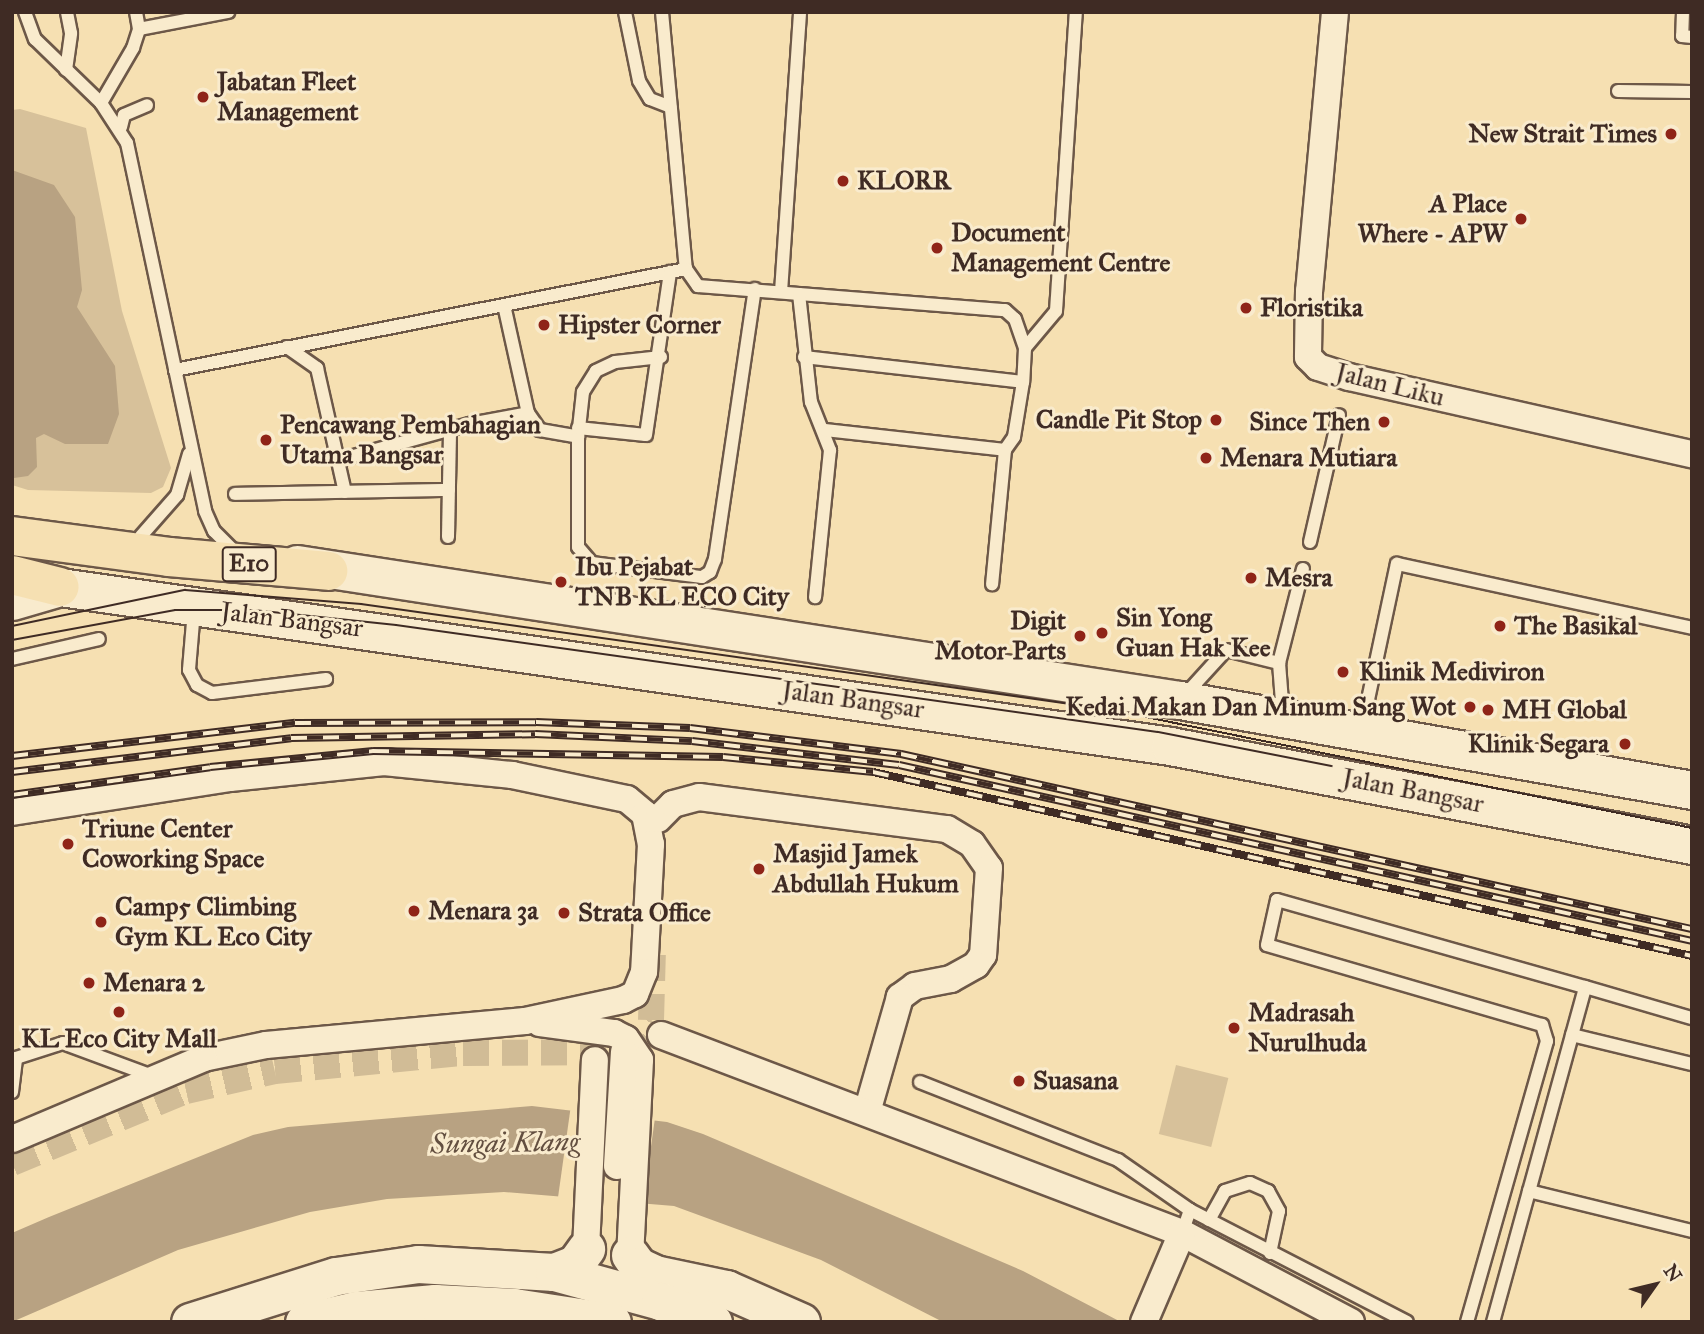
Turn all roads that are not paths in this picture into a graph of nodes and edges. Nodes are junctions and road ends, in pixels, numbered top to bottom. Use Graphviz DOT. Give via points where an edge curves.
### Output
graph roads {
  1 [pos="25,12"];
  2 [pos="67,12"];
  3 [pos="136,12"];
  4 [pos="226,12"];
  5 [pos="625,12"];
  6 [pos="662,12"];
  7 [pos="800,12"];
  8 [pos="1076,12"];
  9 [pos="1335,12"];
  10 [pos="1683,12"];
  11 [pos="139,29"];
  12 [pos="1692,37"];
  13 [pos="66,70"];
  14 [pos="1618,91"];
  15 [pos="1692,92"];
  16 [pos="101,103"];
  17 [pos="146,105"];
  18 [pos="671,107"];
  19 [pos="121,127"];
  20 [pos="686,269"];
  21 [pos="670,272"];
  22 [pos="755,289"];
  23 [pos="781,292"];
  24 [pos="799,294"];
  25 [pos="504,305"];
  26 [pos="287,347"];
  27 [pos="1025,348"];
  28 [pos="661,357"];
  29 [pos="804,357"];
  30 [pos="175,370"];
  31 [pos="1023,382"];
  32 [pos="527,413"];
  33 [pos="1339,415"];
  34 [pos="825,430"];
  35 [pos="578,432"];
  36 [pos="450,433"];
  37 [pos="190,440"];
  38 [pos="1005,450"];
  39 [pos="1692,454"];
  40 [pos="339,460"];
  41 [pos="449,490"];
  42 [pos="345,492"];
  43 [pos="235,494"];
  44 [pos="12,517"];
  45 [pos="12,536"];
  46 [pos="448,537"];
  47 [pos="1310,542"];
  48 [pos="155,547"];
  49 [pos="234,551"];
  50 [pos="1303,569"];
  51 [pos="328,571"];
  52 [pos="992,584"];
  53 [pos="60,587"];
  54 [pos="14,595"];
  55 [pos="815,597"];
  56 [pos="194,608"];
  57 [pos="1692,628"];
  58 [pos="99,639"];
  59 [pos="12,659"];
  60 [pos="1279,663"];
  61 [pos="326,679"];
  62 [pos="1180,700"];
  63 [pos="1283,719"];
  64 [pos="1362,732"];
  65 [pos="1692,790"];
  66 [pos="12,812"];
  67 [pos="658,819"];
  68 [pos="1692,845"];
  69 [pos="1585,987"];
  70 [pos="1692,1018"];
  71 [pos="525,1021"];
  72 [pos="661,1035"];
  73 [pos="1572,1035"];
  74 [pos="595,1063"];
  75 [pos="1692,1064"];
  76 [pos="155,1077"];
  77 [pos="920,1082"];
  78 [pos="12,1092"];
  79 [pos="867,1112"];
  80 [pos="12,1139"];
  81 [pos="1529,1191"];
  82 [pos="1209,1220"];
  83 [pos="1186,1221"];
  84 [pos="1692,1231"];
  85 [pos="609,1252"];
  86 [pos="1270,1252"];
  87 [pos="554,1272"];
  88 [pos="660,1301"];
  89 [pos="190,1322"];
  90 [pos="303,1322"];
  91 [pos="612,1322"];
  92 [pos="713,1322"];
  93 [pos="801,1322"];
  94 [pos="1144,1322"];
  95 [pos="1351,1322"];
  96 [pos="1407,1322"];
  97 [pos="1467,1322"];
  98 [pos="1493,1322"];
  1 -- 13 [label="lane" via="35,39"];
  2 -- 13 [label="lane" via="71,33"];
  3 -- 11 [label="lane"];
  4 -- 11 [label="lane"];
  5 -- 18 [label="lane" via="639,81 650,99"];
  6 -- 18 [label="lane"];
  7 -- 23 [label="lane"];
  8 -- 27 [label="lane" via="1056,311"];
  9 -- 39 [label="street, Jalan Liku" via="1309,292 1308,357 1318,367 1349,377"];
  10 -- 12 [label="lane" via="1682,36"];
  11 -- 16 [label="lane"];
  13 -- 16 [label="lane"];
  14 -- 15 [label="lane"];
  16 -- 19 [label="lane"];
  17 -- 19 [label="lane" via="124,115"];
  18 -- 20 [label="lane"];
  19 -- 30 [label="lane"];
  20 -- 21 [label="lane"];
  20 -- 22 [label="lane" via="698,286"];
  21 -- 25 [label="lane"];
  21 -- 28 [label="lane"];
  22 -- 23 [label="lane"];
  22 -- 35 [label="lane" via="710,572 702,577 592,563 584,556 576,525"];
  23 -- 24 [label="lane"];
  24 -- 27 [label="lane" via="1005,310 1014,319"];
  24 -- 29 [label="lane"];
  25 -- 26 [label="lane"];
  25 -- 32 [label="lane"];
  26 -- 30 [label="lane"];
  26 -- 40 [label="lane" via="317,368"];
  27 -- 31 [label="lane"];
  28 -- 35 [label="lane" via="615,362 596,371 583,392"];
  28 -- 35 [label="lane" via="646,435"];
  29 -- 31 [label="lane"];
  29 -- 34 [label="lane" via="811,401"];
  30 -- 37 [label="lane"];
  31 -- 38 [label="lane" via="1014,437"];
  32 -- 35 [label="lane" via="540,430"];
  32 -- 36 [label="lane" via="470,424"];
  33 -- 47 [label="lane"];
  34 -- 38 [label="lane"];
  34 -- 55 [label="lane" via="829,493"];
  36 -- 40 [label="lane"];
  36 -- 41 [label="lane"];
  37 -- 48 [label="lane" via="187,471"];
  37 -- 49 [label="lane" via="208,520"];
  38 -- 52 [label="lane"];
  40 -- 42 [label="lane"];
  41 -- 42 [label="lane"];
  41 -- 46 [label="lane"];
  42 -- 43 [label="lane"];
  44 -- 48 [label="main road, Jalan Bangsar"];
  45 -- 48 [label="highway, E10"];
  48 -- 49 [label="main road, Jalan Bangsar"];
  48 -- 51 [label="highway, E10"];
  49 -- 51 [label="main road, Jalan Bangsar"];
  50 -- 60 [label="lane"];
  51 -- 62 [label="main road, Jalan Bangsar"];
  53 -- 54 [label="highway"];
  53 -- 56 [label="main road, Jalan Bangsar"];
  56 -- 61 [label="lane" via="188,650 189,670 197,685 212,693"];
  56 -- 68 [label="main road, Jalan Bangsar" via="1170,746"];
  57 -- 64 [label="lane" via="1397,564"];
  58 -- 59 [label="lane"];
  60 -- 62 [label="lane" via="1226,650"];
  60 -- 63 [label="lane"];
  62 -- 63 [label="main road, Jalan Bangsar"];
  63 -- 64 [label="main road, Jalan Bangsar"];
  64 -- 65 [label="main road, Jalan Bangsar"];
  66 -- 71 [label="street" via="230,778 384,762 512,775 627,799 645,814 650,844 644,972 635,994"];
  67 -- 79 [label="street" via="673,804 699,797 947,829 972,844 989,868 983,955 951,979 915,986 900,997"];
  69 -- 70 [label="lane"];
  69 -- 73 [label="lane"];
  69 -- 97 [label="lane" via="1277,900 1267,945 1542,1025 1547,1041"];
  71 -- 76 [label="street" via="266,1045 204,1058"];
  71 -- 85 [label="street" via="614,1033 626,1039 629,1063"];
  72 -- 79 [label="street"];
  73 -- 75 [label="lane"];
  73 -- 81 [label="lane"];
  74 -- 85 [label="street"];
  76 -- 78 [label="lane" via="63,1043 16,1058"];
  76 -- 80 [label="street"];
  77 -- 83 [label="lane" via="1118,1160"];
  79 -- 83 [label="street"];
  81 -- 84 [label="lane"];
  81 -- 98 [label="lane"];
  82 -- 83 [label="lane"];
  82 -- 86 [label="lane"];
  82 -- 86 [label="lane" via="1225,1191 1250,1183 1268,1191 1279,1211"];
  83 -- 94 [label="street"];
  83 -- 95 [label="street"];
  85 -- 87 [label="main road"];
  85 -- 88 [label="main road" via="617,1265"];
  85 -- 93 [label="main road" via="655,1274 726,1289"];
  86 -- 96 [label="lane"];
  87 -- 88 [label="main road"];
  87 -- 89 [label="main road" via="418,1264 335,1276"];
  88 -- 92 [label="main road"];
  90 -- 91 [label="main road" via="356,1310 435,1303 514,1307"];
}
